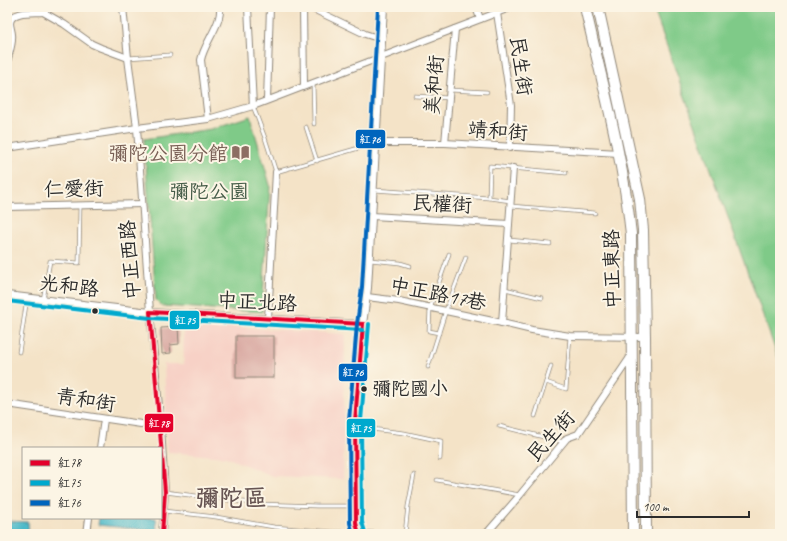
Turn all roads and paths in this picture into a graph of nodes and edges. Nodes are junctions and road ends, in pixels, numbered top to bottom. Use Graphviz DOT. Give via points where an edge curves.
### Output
graph roads {
  1 [pos="38,7"];
  2 [pos="48,7"];
  3 [pos="123,7"];
  4 [pos="220,7"];
  5 [pos="248,7"];
  6 [pos="270,7"];
  7 [pos="303,7"];
  8 [pos="309,7"];
  9 [pos="384,7"];
  10 [pos="476,7"];
  11 [pos="512,7"];
  12 [pos="585,7"];
  13 [pos="598,7"];
  14 [pos="43,12"];
  15 [pos="497,13"];
  16 [pos="480,19"];
  17 [pos="455,29"];
  18 [pos="381,39"];
  19 [pos="170,55"];
  20 [pos="381,56"];
  21 [pos="128,58"];
  22 [pos="7,64"];
  23 [pos="313,82"];
  24 [pos="304,86"];
  25 [pos="450,90"];
  26 [pos="487,92"];
  27 [pos="415,96"];
  28 [pos="449,98"];
  29 [pos="267,100"];
  30 [pos="253,106"];
  31 [pos="208,119"];
  32 [pos="314,124"];
  33 [pos="306,127"];
  34 [pos="137,128"];
  35 [pos="376,143"];
  36 [pos="445,143"];
  37 [pos="7,148"];
  38 [pos="510,148"];
  39 [pos="619,153"];
  40 [pos="318,161"];
  41 [pos="514,168"];
  42 [pos="276,172"];
  43 [pos="566,173"];
  44 [pos="374,190"];
  45 [pos="488,198"];
  46 [pos="511,203"];
  47 [pos="142,204"];
  48 [pos="80,205"];
  49 [pos="7,207"];
  50 [pos="596,213"];
  51 [pos="372,216"];
  52 [pos="510,224"];
  53 [pos="509,240"];
  54 [pos="550,244"];
  55 [pos="450,254"];
  56 [pos="466,257"];
  57 [pos="370,260"];
  58 [pos="410,266"];
  59 [pos="505,289"];
  60 [pos="7,296"];
  61 [pos="367,297"];
  62 [pos="26,298"];
  63 [pos="542,298"];
  64 [pos="43,300"];
  65 [pos="430,308"];
  66 [pos="446,310"];
  67 [pos="150,312"];
  68 [pos="268,319"];
  69 [pos="502,323"];
  70 [pos="363,324"];
  71 [pos="439,333"];
  72 [pos="570,336"];
  73 [pos="632,338"];
  74 [pos="645,338"];
  75 [pos="19,352"];
  76 [pos="632,355"];
  77 [pos="428,366"];
  78 [pos="551,366"];
  79 [pos="546,382"];
  80 [pos="7,404"];
  81 [pos="534,416"];
  82 [pos="104,419"];
  83 [pos="499,426"];
  84 [pos="161,427"];
  85 [pos="355,427"];
  86 [pos="564,442"];
  87 [pos="100,447"];
  88 [pos="440,459"];
  89 [pos="414,475"];
  90 [pos="437,480"];
  91 [pos="165,492"];
  92 [pos="520,495"];
  93 [pos="356,506"];
  94 [pos="164,511"];
  95 [pos="90,519"];
  96 [pos="359,533"];
  97 [pos="87,534"];
  98 [pos="162,534"];
  99 [pos="394,534"];
  100 [pos="405,534"];
  101 [pos="486,534"];
  102 [pos="634,534"];
  103 [pos="646,534"];
  1 -- 14 [label="street"];
  2 -- 14 [label="street"];
  3 -- 21 [label="street, 中正西路"];
  4 -- 31 [label="street" via="219,17 202,52 201,60"];
  5 -- 30 [label="street"];
  6 -- 29 [label="street"];
  7 -- 24 [label="street"];
  8 -- 18 [label="street"];
  9 -- 18 [label="street"];
  10 -- 16 [label="street"];
  11 -- 15 [label="street"];
  12 -- 39 [label="main road, 中正東路"];
  13 -- 74 [label="main road, 中正東路" via="640,199"];
  14 -- 21 [label="street" via="92,44"];
  14 -- 22 [label="street" via="21,13 12,17 12,41"];
  15 -- 16 [label="street"];
  15 -- 38 [label="street, 民生街" via="511,105"];
  16 -- 17 [label="street"];
  17 -- 20 [label="street"];
  17 -- 25 [label="street, 美和街"];
  18 -- 20 [label="street"];
  19 -- 21 [label="lane"];
  20 -- 23 [label="street"];
  20 -- 35 [label="street"];
  21 -- 34 [label="street, 中正西路"];
  23 -- 24 [label="street"];
  23 -- 32 [label="lane"];
  24 -- 29 [label="street"];
  25 -- 26 [label="lane"];
  25 -- 28 [label="street, 美和街"];
  27 -- 28 [label="lane"];
  28 -- 36 [label="street, 美和街"];
  29 -- 30 [label="street"];
  30 -- 31 [label="street"];
  30 -- 42 [label="lane"];
  31 -- 34 [label="street"];
  33 -- 40 [label="lane"];
  34 -- 37 [label="street"];
  34 -- 47 [label="street, 中正西路"];
  35 -- 36 [label="street, 靖和街"];
  35 -- 40 [label="lane"];
  35 -- 44 [label="street"];
  36 -- 38 [label="street, 靖和街"];
  38 -- 39 [label="street, 靖和街"];
  39 -- 73 [label="main road, 中正東路" via="631,234"];
  40 -- 42 [label="lane"];
  41 -- 43 [label="lane"];
  41 -- 45 [label="lane" via="490,166"];
  41 -- 46 [label="street"];
  42 -- 68 [label="street"];
  44 -- 45 [label="lane"];
  44 -- 51 [label="street"];
  45 -- 46 [label="lane"];
  46 -- 50 [label="lane"];
  46 -- 52 [label="street"];
  47 -- 48 [label="street, 仁愛街"];
  47 -- 67 [label="street, 中正西路"];
  48 -- 49 [label="street, 仁愛街"];
  48 -- 64 [label="lane" via="79,263 50,261"];
  51 -- 52 [label="street, 民權街"];
  51 -- 57 [label="street"];
  52 -- 53 [label="street"];
  53 -- 54 [label="lane"];
  53 -- 59 [label="street"];
  55 -- 65 [label="lane"];
  56 -- 66 [label="lane"];
  57 -- 58 [label="lane"];
  57 -- 61 [label="street"];
  59 -- 63 [label="lane"];
  59 -- 69 [label="street"];
  60 -- 62 [label="street, 光和路"];
  61 -- 65 [label="street, 中正路17巷"];
  61 -- 70 [label="street"];
  62 -- 64 [label="street, 光和路"];
  62 -- 75 [label="lane"];
  64 -- 67 [label="street, 光和路"];
  65 -- 66 [label="street, 中正路17巷"];
  65 -- 71 [label="lane" via="429,331"];
  66 -- 69 [label="street, 中正路17巷"];
  66 -- 71 [label="lane"];
  67 -- 68 [label="street, 中正北路"];
  67 -- 84 [label="street, 中正西路"];
  68 -- 70 [label="street, 中正北路"];
  69 -- 72 [label="street, 中正路17巷"];
  70 -- 85 [label="street"];
  71 -- 77 [label="lane"];
  72 -- 73 [label="street, 中正路17巷"];
  72 -- 79 [label="lane" via="566,389"];
  73 -- 74 [label="street, 中正路17巷"];
  73 -- 76 [label="main road, 中正東路"];
  74 -- 103 [label="main road, 中正東路"];
  76 -- 86 [label="street, 民生街" via="578,434"];
  76 -- 102 [label="main road, 中正東路"];
  78 -- 79 [label="lane"];
  79 -- 81 [label="lane"];
  80 -- 82 [label="street, 青和街"];
  82 -- 84 [label="street, 青和街"];
  82 -- 87 [label="street"];
  83 -- 86 [label="lane"];
  84 -- 91 [label="street, 中正西路"];
  85 -- 88 [label="lane" via="441,441"];
  85 -- 93 [label="street"];
  86 -- 92 [label="street, 民生街"];
  89 -- 100 [label="lane"];
  90 -- 92 [label="lane"];
  91 -- 93 [label="lane" via="260,504"];
  91 -- 94 [label="street, 中正西路"];
  92 -- 101 [label="street, 民生街"];
  93 -- 96 [label="street"];
  94 -- 96 [label="lane" via="274,527"];
  94 -- 98 [label="street, 中正西路"];
  95 -- 97 [label="street"];
  96 -- 99 [label="lane"];
}
